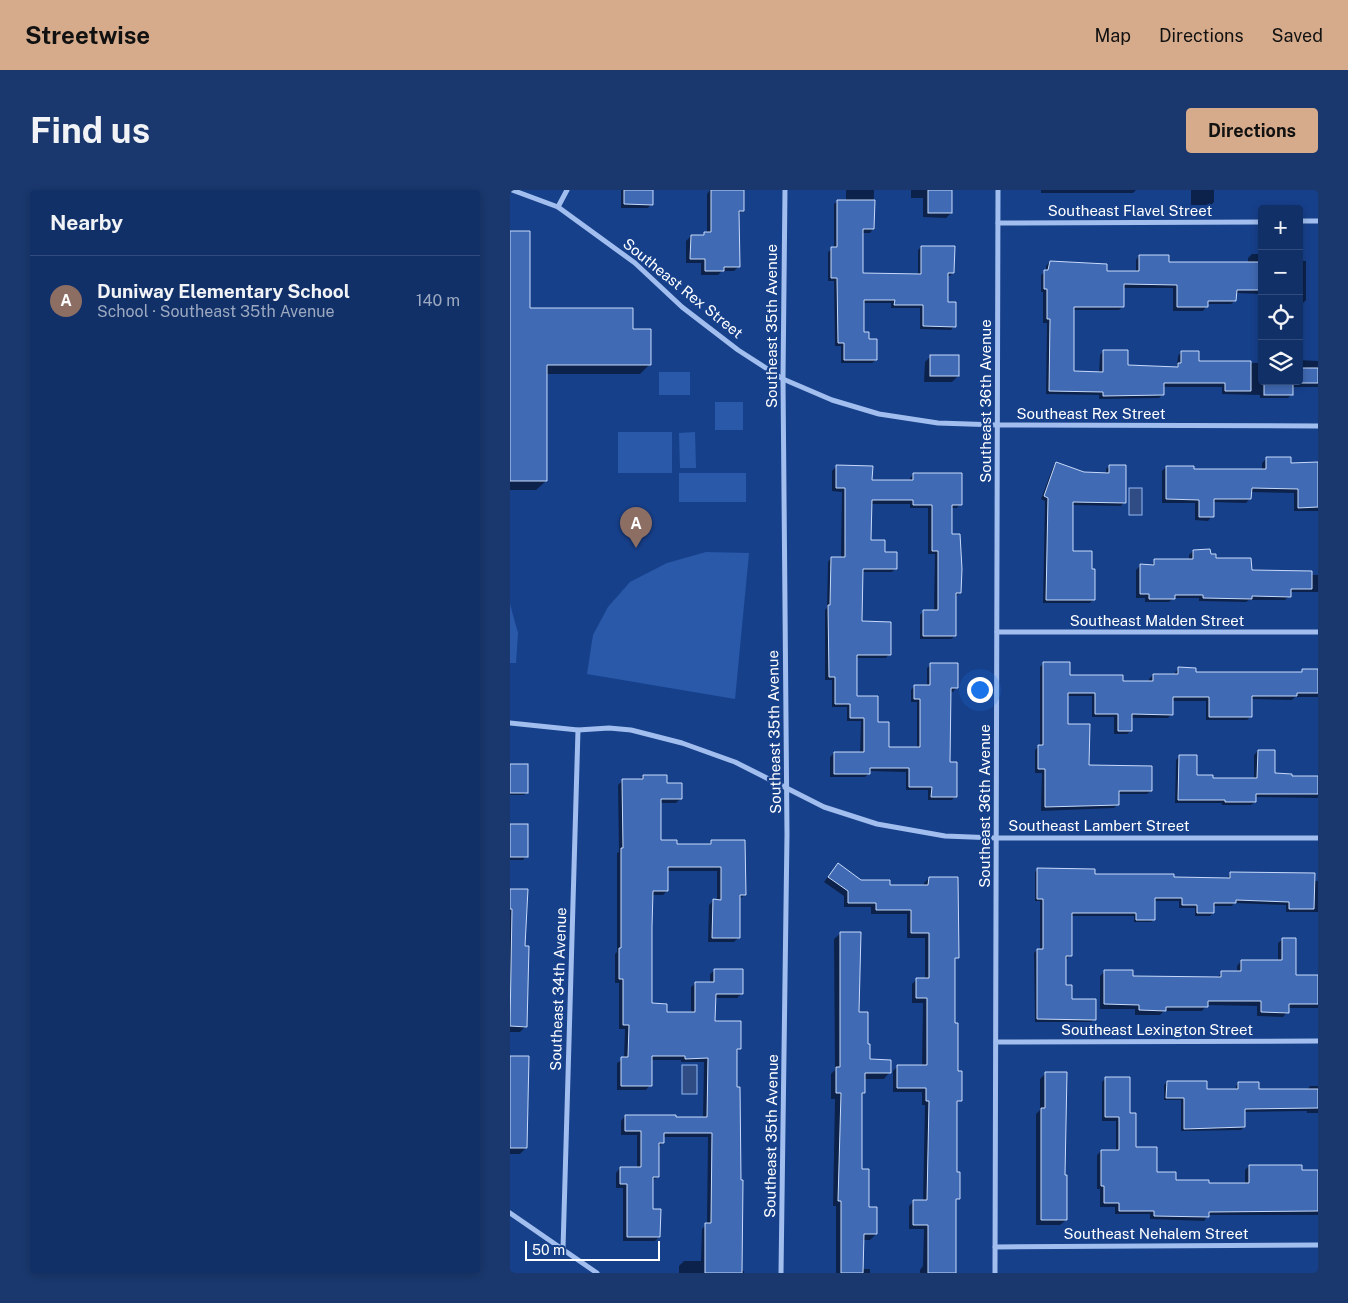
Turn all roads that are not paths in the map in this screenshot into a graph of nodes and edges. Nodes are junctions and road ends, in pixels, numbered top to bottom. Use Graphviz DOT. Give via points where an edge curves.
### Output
graph roads {
  1 [pos="512,190"];
  2 [pos="567,190"];
  3 [pos="785,190"];
  4 [pos="998,190"];
  5 [pos="558,207"];
  6 [pos="1303,221"];
  7 [pos="1318,221"];
  8 [pos="1258,222"];
  9 [pos="998,223"];
  10 [pos="783,378"];
  11 [pos="998,425"];
  12 [pos="1318,426"];
  13 [pos="997,632"];
  14 [pos="1318,632"];
  15 [pos="510,723"];
  16 [pos="578,730"];
  17 [pos="787,788"];
  18 [pos="996,838"];
  19 [pos="1318,838"];
  20 [pos="1318,1041"];
  21 [pos="996,1042"];
  22 [pos="510,1213"];
  23 [pos="1318,1245"];
  24 [pos="995,1247"];
  25 [pos="563,1249"];
  26 [pos="597,1273"];
  27 [pos="781,1273"];
  28 [pos="995,1273"];
  1 -- 5 [label="street, Southeast Rex Street"];
  2 -- 5 [label="street"];
  3 -- 10 [label="street, Southeast 35th Avenue"];
  4 -- 9 [label="street, Southeast 36th Avenue"];
  5 -- 10 [label="street, Southeast Rex Street" via="635,263 689,312 738,350"];
  6 -- 7 [label="street"];
  8 -- 9 [label="street, Southeast Flavel Street"];
  9 -- 11 [label="street, Southeast 36th Avenue"];
  10 -- 11 [label="street, Southeast Rex Street" via="832,400 879,414 938,423"];
  10 -- 17 [label="street, Southeast 35th Avenue"];
  11 -- 12 [label="street, Southeast Rex Street"];
  11 -- 13 [label="street, Southeast 36th Avenue"];
  13 -- 14 [label="street, Southeast Malden Street"];
  13 -- 18 [label="street, Southeast 36th Avenue"];
  15 -- 16 [label="street, Southeast Lambert Street"];
  16 -- 17 [label="street, Southeast Lambert Street" via="632,730 682,743 735,762"];
  16 -- 25 [label="street, Southeast 34th Avenue"];
  17 -- 18 [label="street, Southeast Lambert Street" via="824,807 877,824 945,836"];
  17 -- 27 [label="street, Southeast 35th Avenue"];
  18 -- 19 [label="street, Southeast Lambert Street"];
  18 -- 21 [label="street, Southeast 36th Avenue"];
  20 -- 21 [label="street, Southeast Lexington Street"];
  21 -- 24 [label="street, Southeast 36th Avenue"];
  22 -- 25 [label="street"];
  23 -- 24 [label="street, Southeast Nehalem Street"];
  24 -- 28 [label="street, Southeast 36th Avenue"];
  25 -- 26 [label="street"];
}
